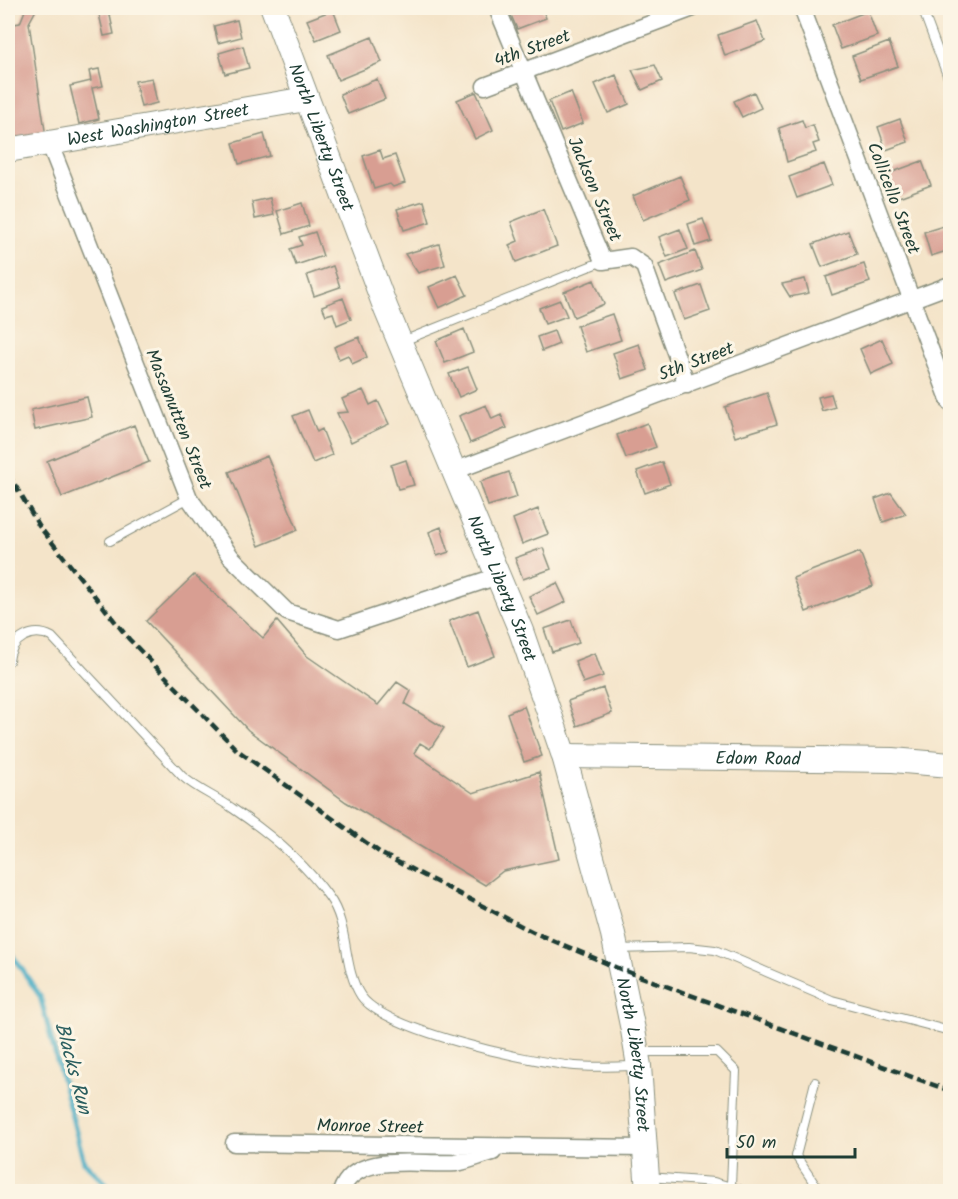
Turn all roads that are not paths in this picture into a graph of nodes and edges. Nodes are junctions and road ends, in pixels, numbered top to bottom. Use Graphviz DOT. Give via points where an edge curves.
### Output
graph roads {
  1 [pos="273,8"];
  2 [pos="497,8"];
  3 [pos="693,8"];
  4 [pos="802,8"];
  5 [pos="922,8"];
  6 [pos="525,73"];
  7 [pos="951,83"];
  8 [pos="485,86"];
  9 [pos="306,99"];
  10 [pos="49,142"];
  11 [pos="8,150"];
  12 [pos="603,261"];
  13 [pos="951,285"];
  14 [pos="912,300"];
  15 [pos="400,342"];
  16 [pos="687,385"];
  17 [pos="950,399"];
  18 [pos="454,471"];
  19 [pos="189,498"];
  20 [pos="110,541"];
  21 [pos="498,576"];
  22 [pos="9,661"];
  23 [pos="564,756"];
  24 [pos="951,765"];
  25 [pos="617,949"];
  26 [pos="951,1031"];
  27 [pos="638,1059"];
  28 [pos="815,1082"];
  29 [pos="234,1143"];
  30 [pos="505,1148"];
  31 [pos="644,1148"];
  32 [pos="648,1184"];
  33 [pos="731,1185"];
  34 [pos="341,1191"];
  35 [pos="748,1191"];
  36 [pos="820,1191"];
  1 -- 9 [label="street, North Liberty Street"];
  2 -- 6 [label="street, Jackson Street"];
  3 -- 6 [label="street, 4th Street"];
  4 -- 14 [label="street, Collicello Street"];
  5 -- 7 [label="lane"];
  6 -- 8 [label="street, 4th Street"];
  6 -- 12 [label="street, Jackson Street"];
  9 -- 10 [label="street, West Washington Street"];
  9 -- 15 [label="street, North Liberty Street"];
  10 -- 11 [label="street, West Washington Street"];
  10 -- 19 [label="street, Massanutten Street"];
  12 -- 15 [label="lane"];
  12 -- 16 [label="street, Jackson Street" via="631,256 644,266"];
  13 -- 14 [label="street, 5th Street"];
  14 -- 16 [label="street, 5th Street"];
  14 -- 17 [label="street, Collicello Street"];
  15 -- 18 [label="street, North Liberty Street"];
  16 -- 18 [label="street, 5th Street"];
  18 -- 21 [label="street, North Liberty Street"];
  19 -- 20 [label="lane"];
  19 -- 21 [label="street, Massanutten Street" via="231,557 287,612 339,629"];
  21 -- 23 [label="street, North Liberty Street"];
  22 -- 27 [label="lane" via="13,647 25,636 39,633 52,637 182,776 231,807 280,846 333,903 354,982 365,1001 380,1013 474,1046 533,1060 584,1067"];
  23 -- 24 [label="street, Edom Road" via="893,760"];
  23 -- 25 [label="street, North Liberty Street"];
  25 -- 26 [label="lane" via="715,950 842,1004"];
  25 -- 27 [label="street, North Liberty Street"];
  27 -- 31 [label="street, North Liberty Street"];
  27 -- 33 [label="lane" via="717,1052 736,1071"];
  28 -- 36 [label="lane" via="796,1156"];
  29 -- 30 [label="street, Monroe Street"];
  30 -- 31 [label="street, Monroe Street"];
  30 -- 34 [label="street, Monroe Street" via="458,1163 365,1166 351,1174"];
  31 -- 32 [label="street, North Liberty Street"];
  32 -- 33 [label="lane"];
  33 -- 35 [label="lane"];
}
